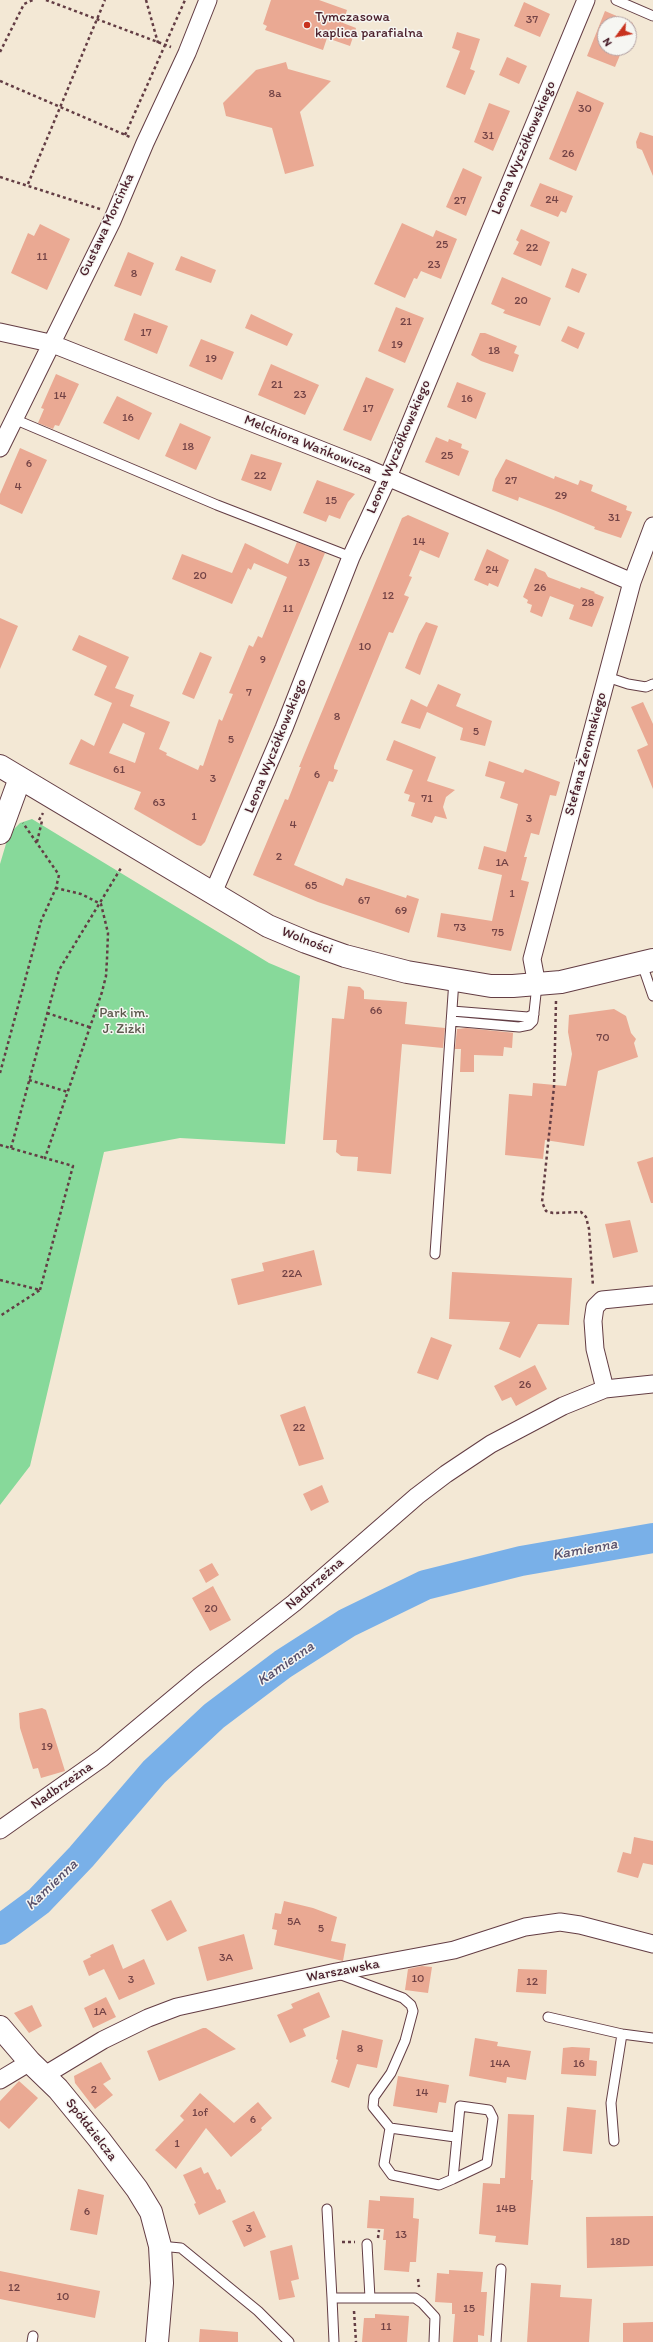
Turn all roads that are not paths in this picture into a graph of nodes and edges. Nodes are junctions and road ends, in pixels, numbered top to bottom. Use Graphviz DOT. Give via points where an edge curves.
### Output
graph roads {
  1 [pos="208,0"];
  2 [pos="586,0"];
  3 [pos="616,0"];
  4 [pos="653,16"];
  5 [pos="0,332"];
  6 [pos="50,343"];
  7 [pos="14,419"];
  8 [pos="0,448"];
  9 [pos="388,477"];
  10 [pos="653,526"];
  11 [pos="351,557"];
  12 [pos="632,582"];
  13 [pos="606,677"];
  14 [pos="653,684"];
  15 [pos="0,766"];
  16 [pos="20,778"];
  17 [pos="0,834"];
  18 [pos="213,893"];
  19 [pos="648,962"];
  20 [pos="454,980"];
  21 [pos="536,985"];
  22 [pos="653,996"];
  23 [pos="452,1011"];
  24 [pos="534,1014"];
  25 [pos="451,1021"];
  26 [pos="435,1254"];
  27 [pos="653,1295"];
  28 [pos="653,1384"];
  29 [pos="605,1389"];
  30 [pos="0,1830"];
  31 [pos="653,1944"];
  32 [pos="336,1972"];
  33 [pos="548,2017"];
  34 [pos="622,2034"];
  35 [pos="6,2035"];
  36 [pos="653,2038"];
  37 [pos="37,2069"];
  38 [pos="0,2080"];
  39 [pos="390,2128"];
  40 [pos="456,2138"];
  41 [pos="614,2141"];
  42 [pos="453,2179"];
  43 [pos="327,2210"];
  44 [pos="367,2244"];
  45 [pos="160,2246"];
  46 [pos="501,2269"];
  47 [pos="332,2298"];
  48 [pos="370,2298"];
  49 [pos="157,2342"];
  50 [pos="289,2342"];
  51 [pos="334,2342"];
  52 [pos="434,2342"];
  53 [pos="496,2342"];
  1 -- 6 [label="street, Gustawa Morcinka" via="114,216"];
  2 -- 9 [label="street, Leona Wyczółkowskiego"];
  3 -- 4 [label="lane"];
  5 -- 6 [label="street, Melchiora Wańkowicza"];
  6 -- 7 [label="street, Gustawa Morcinka"];
  6 -- 9 [label="street, Melchiora Wańkowicza"];
  7 -- 8 [label="street, Gustawa Morcinka"];
  7 -- 11 [label="lane" via="217,505"];
  9 -- 11 [label="street, Leona Wyczółkowskiego"];
  9 -- 12 [label="street, Melchiora Wańkowicza"];
  10 -- 12 [label="street, Stefana Żeromskiego"];
  11 -- 18 [label="street, Leona Wyczółkowskiego" via="284,728"];
  12 -- 13 [label="street, Stefana Żeromskiego"];
  13 -- 14 [label="lane" via="634,685"];
  13 -- 21 [label="street, Stefana Żeromskiego" via="532,959"];
  15 -- 16 [label="street, Wolności"];
  16 -- 17 [label="street"];
  16 -- 18 [label="street, Wolności"];
  18 -- 20 [label="street, Wolności" via="268,926 306,942 345,956 399,970"];
  19 -- 21 [label="street, Wolności"];
  19 -- 22 [label="lane"];
  20 -- 21 [label="street, Wolności" via="491,986"];
  20 -- 23 [label="lane"];
  21 -- 24 [label="lane"];
  23 -- 24 [label="lane" via="528,1017"];
  23 -- 25 [label="lane"];
  24 -- 25 [label="lane" via="533,1021 524,1027"];
  25 -- 26 [label="lane"];
  27 -- 29 [label="street" via="602,1300 595,1307 593,1321 596,1348"];
  28 -- 29 [label="street, Nadbrzeżna"];
  29 -- 30 [label="street, Nadbrzeżna" via="563,1406 491,1444 446,1474 294,1603 199,1677 102,1758"];
  31 -- 32 [label="street, Warszawska" via="560,1922 525,1928 454,1950"];
  32 -- 37 [label="street, Warszawska" via="177,2007"];
  32 -- 39 [label="lane" via="403,1998 413,2010 405,2041 391,2073 374,2097 373,2107"];
  33 -- 34 [label="lane"];
  34 -- 36 [label="lane"];
  34 -- 41 [label="lane" via="611,2103"];
  35 -- 37 [label="street, Spółdzielcza"];
  37 -- 38 [label="street, Warszawska"];
  37 -- 45 [label="street, Spółdzielcza" via="58,2089 137,2189 150,2212"];
  39 -- 40 [label="lane"];
  39 -- 42 [label="lane" via="384,2164 392,2175 439,2185"];
  40 -- 42 [label="lane"];
  40 -- 42 [label="lane" via="460,2106 489,2110 493,2118 487,2163"];
  43 -- 47 [label="lane"];
  44 -- 48 [label="lane"];
  45 -- 49 [label="street, Spółdzielcza" via="162,2283"];
  45 -- 50 [label="lane" via="181,2248 258,2311"];
  46 -- 53 [label="lane"];
  47 -- 48 [label="lane"];
  47 -- 51 [label="lane"];
  48 -- 52 [label="lane" via="415,2298 435,2317"];
}
